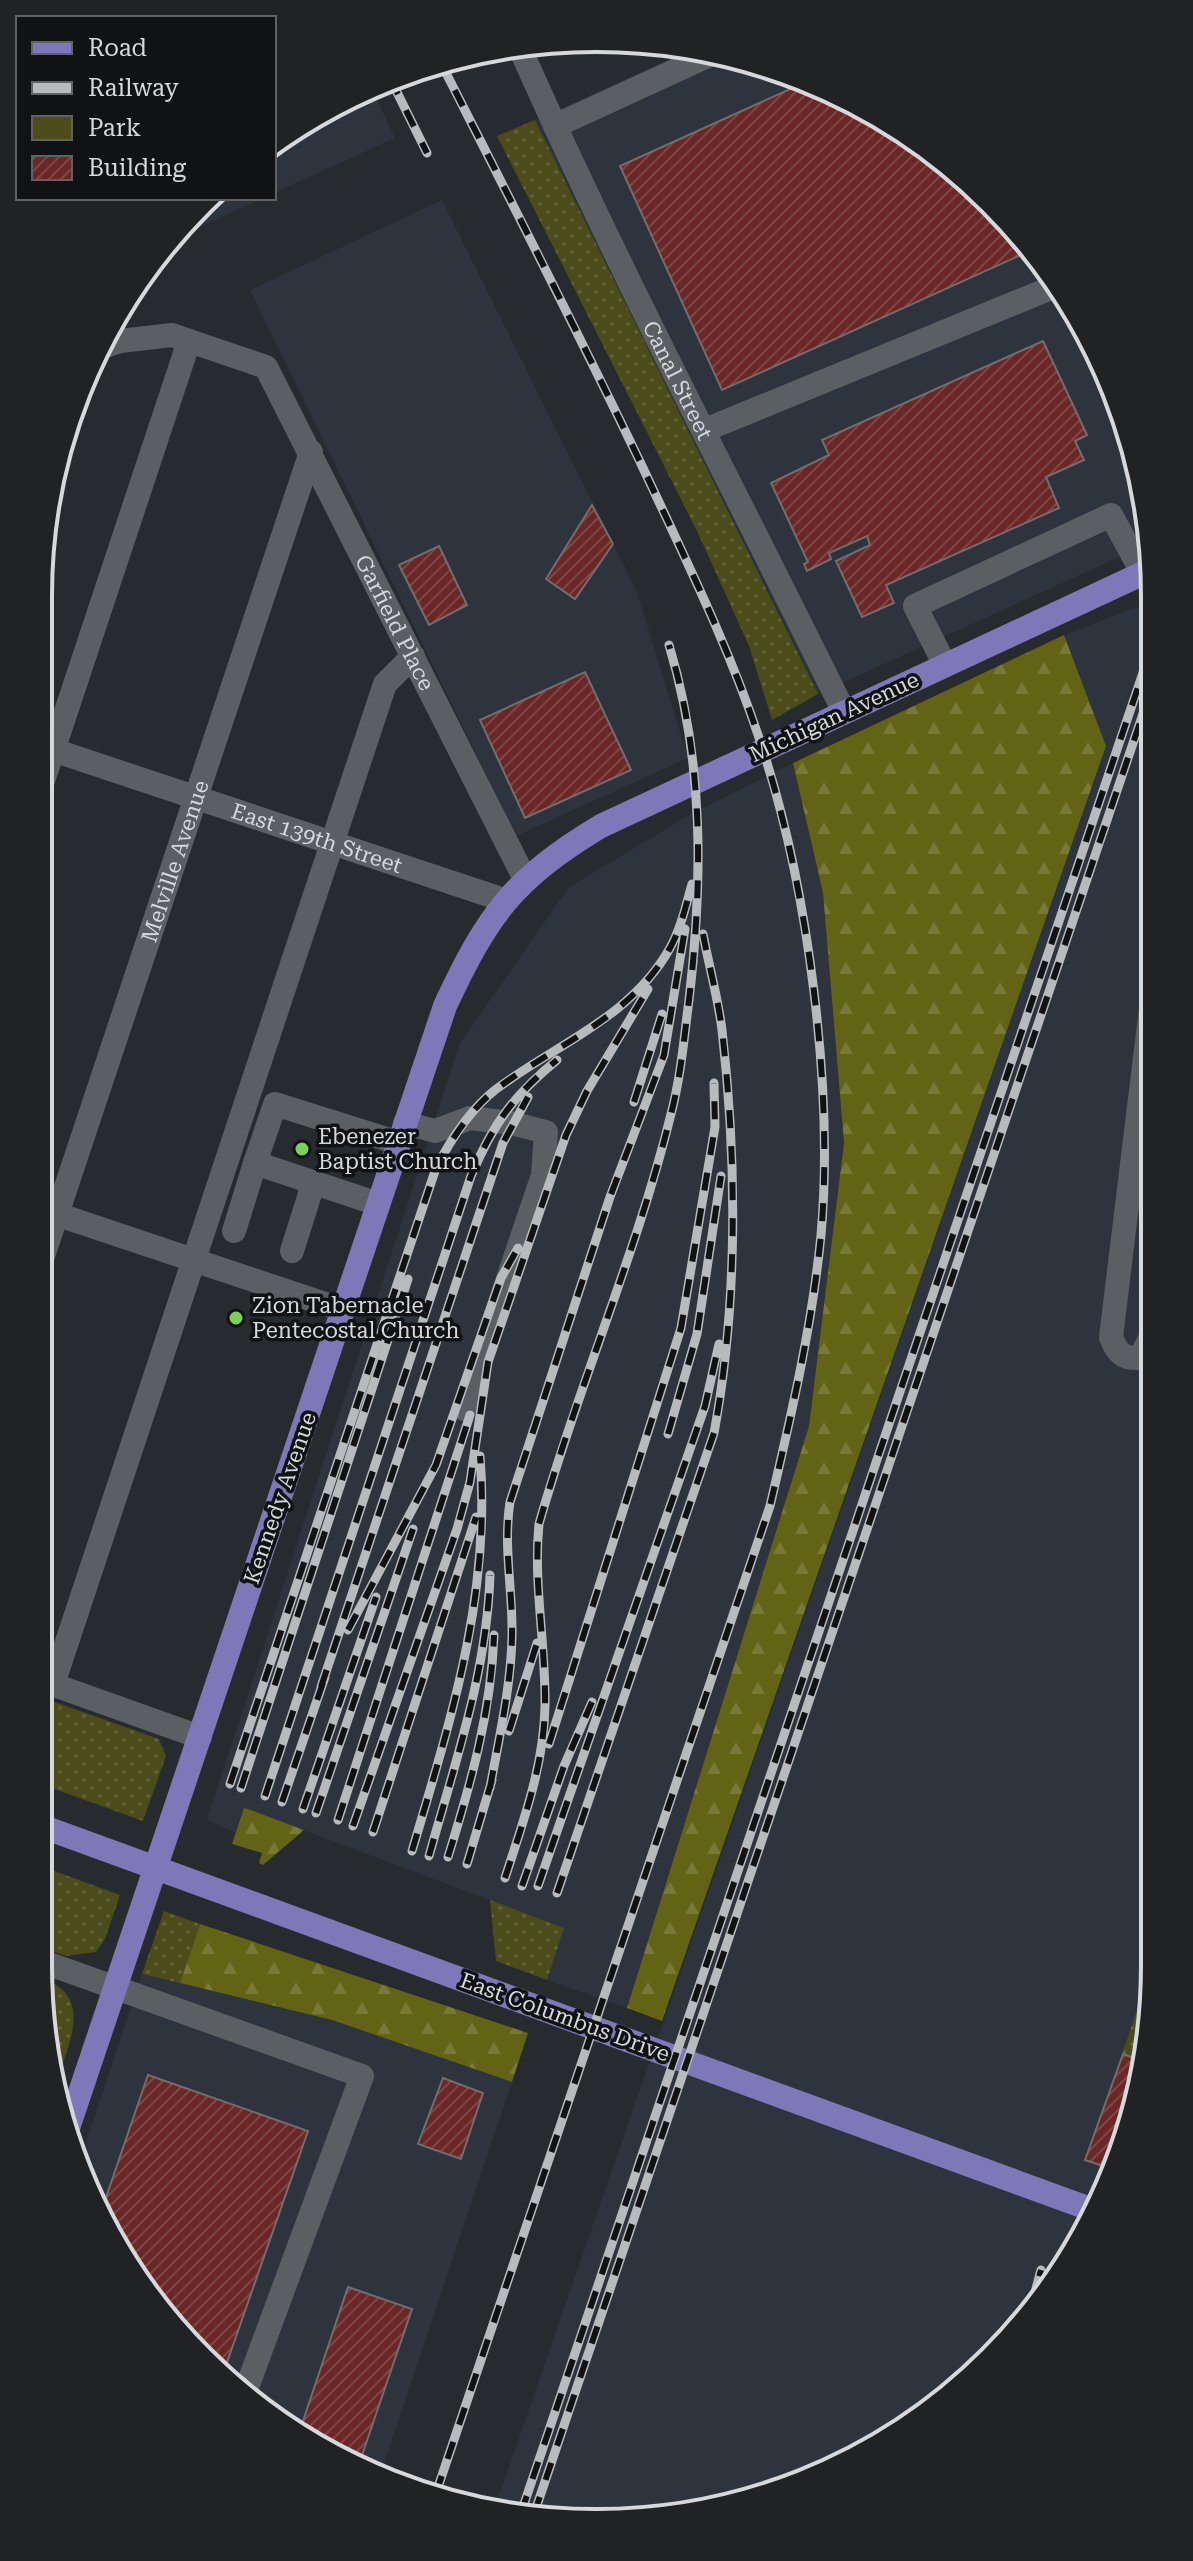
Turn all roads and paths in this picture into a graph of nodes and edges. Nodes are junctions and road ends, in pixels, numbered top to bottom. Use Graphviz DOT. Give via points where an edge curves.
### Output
graph roads {
  1 [pos="524,57"];
  2 [pos="696,61"];
  3 [pos="555,126"];
  4 [pos="1046,290"];
  5 [pos="189,341"];
  6 [pos="115,343"];
  7 [pos="705,430"];
  8 [pos="311,452"];
  9 [pos="1140,561"];
  10 [pos="1140,575"];
  11 [pos="413,656"];
  12 [pos="945,665"];
  13 [pos="844,712"];
  14 [pos="52,731"];
  15 [pos="52,750"];
  16 [pos="195,797"];
  17 [pos="335,844"];
  18 [pos="525,879"];
  19 [pos="504,900"];
  20 [pos="1141,1090"];
  21 [pos="402,1133"];
  22 [pos="255,1163"];
  23 [pos="313,1184"];
  24 [pos="52,1200"];
  25 [pos="378,1204"];
  26 [pos="52,1212"];
  27 [pos="234,1231"];
  28 [pos="292,1251"];
  29 [pos="195,1260"];
  30 [pos="343,1310"];
  31 [pos="1141,1356"];
  32 [pos="464,1409"];
  33 [pos="52,1662"];
  34 [pos="52,1684"];
  35 [pos="200,1737"];
  36 [pos="52,1830"];
  37 [pos="52,1965"];
  38 [pos="116,1989"];
  39 [pos="73,2113"];
  40 [pos="1084,2207"];
  41 [pos="249,2383"];
  1 -- 3 [label="street, Canal Street"];
  2 -- 3 [label="street"];
  3 -- 7 [label="street, Canal Street" via="613,253"];
  4 -- 7 [label="street"];
  5 -- 6 [label="street" via="172,335"];
  5 -- 8 [label="street, Garfield Place" via="266,367"];
  5 -- 14 [label="street"];
  7 -- 13 [label="street, Canal Street"];
  8 -- 11 [label="street, Garfield Place"];
  8 -- 16 [label="street, Melville Avenue"];
  9 -- 12 [label="street" via="1111,515 915,606"];
  10 -- 12 [label="main road, Michigan Avenue"];
  11 -- 17 [label="street" via="385,684"];
  11 -- 18 [label="street, Garfield Place"];
  12 -- 13 [label="main road, Michigan Avenue"];
  13 -- 18 [label="main road, Michigan Avenue" via="601,826"];
  15 -- 16 [label="street, East 139th Street"];
  16 -- 17 [label="street, East 139th Street"];
  16 -- 24 [label="street, Melville Avenue"];
  17 -- 19 [label="street, East 139th Street"];
  17 -- 29 [label="street"];
  18 -- 19 [label="main road, Kennedy Avenue"];
  19 -- 21 [label="main road, Kennedy Avenue" via="445,1006"];
  20 -- 31 [label="street" via="1111,1337 1116,1351 1128,1359"];
  21 -- 22 [label="street" via="275,1104"];
  21 -- 25 [label="main road, Kennedy Avenue"];
  21 -- 32 [label="street" via="435,1131 470,1118 546,1132 543,1175"];
  22 -- 23 [label="street"];
  22 -- 27 [label="street"];
  23 -- 25 [label="street"];
  23 -- 28 [label="street"];
  25 -- 30 [label="main road, Kennedy Avenue"];
  26 -- 29 [label="street"];
  29 -- 30 [label="street"];
  29 -- 33 [label="street"];
  30 -- 35 [label="main road, Kennedy Avenue"];
  34 -- 35 [label="street"];
  35 -- 38 [label="main road, Kennedy Avenue"];
  36 -- 40 [label="main road, East Columbus Drive"];
  37 -- 38 [label="street"];
  38 -- 39 [label="main road, Kennedy Avenue"];
  38 -- 41 [label="street" via="362,2076"];
}
